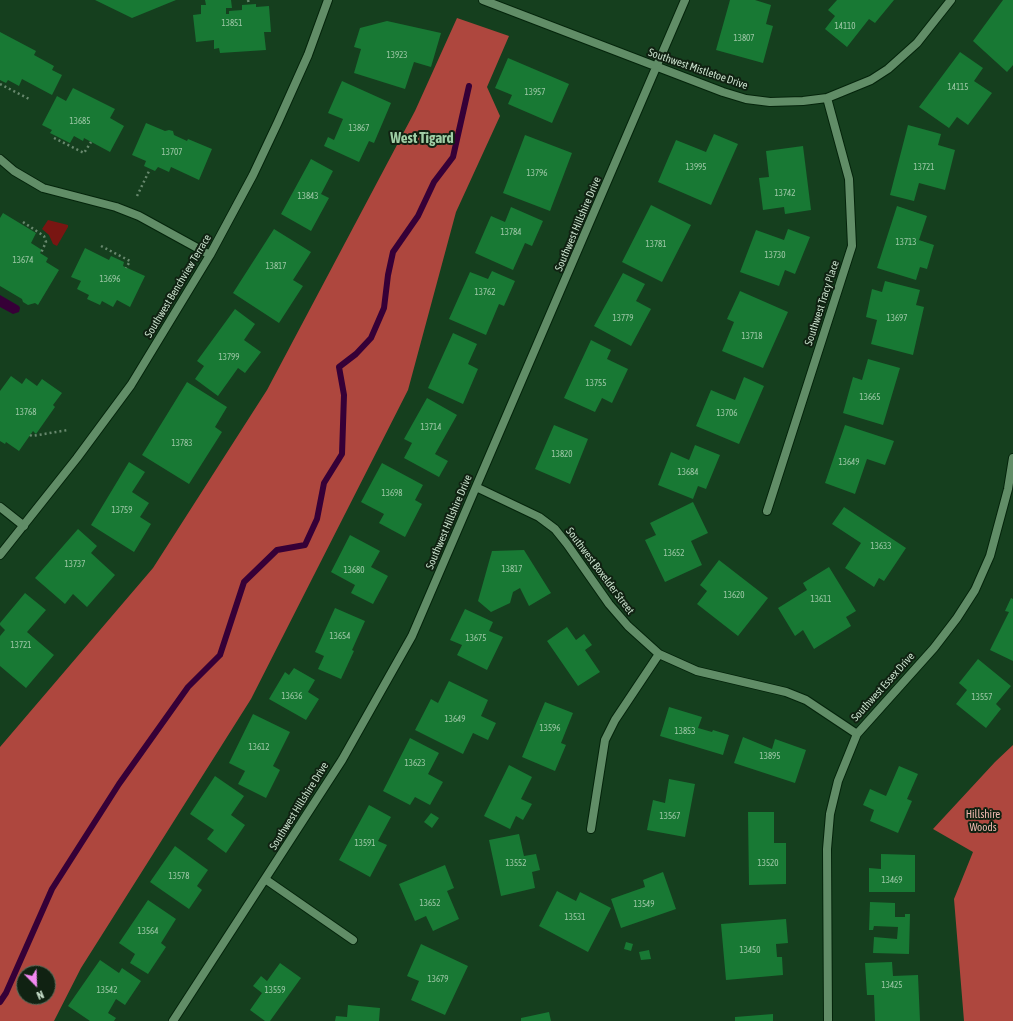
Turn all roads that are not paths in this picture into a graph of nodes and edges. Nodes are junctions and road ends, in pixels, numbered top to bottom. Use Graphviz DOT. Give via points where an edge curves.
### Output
graph roads {
  1 [pos="328,0"];
  2 [pos="483,0"];
  3 [pos="685,0"];
  4 [pos="951,0"];
  5 [pos="657,67"];
  6 [pos="827,98"];
  7 [pos="0,159"];
  8 [pos="210,255"];
  9 [pos="1013,458"];
  10 [pos="476,487"];
  11 [pos="0,507"];
  12 [pos="766,511"];
  13 [pos="24,526"];
  14 [pos="0,556"];
  15 [pos="659,654"];
  16 [pos="857,734"];
  17 [pos="591,829"];
  18 [pos="266,879"];
  19 [pos="353,940"];
  20 [pos="173,1021"];
  21 [pos="828,1021"];
  1 -- 8 [label="street, Southwest Benchview Terrace" via="308,55 278,122"];
  2 -- 5 [label="street, Southwest Mistletoe Drive"];
  3 -- 5 [label="street, Southwest Hillshire Drive"];
  4 -- 6 [label="street, Southwest Mistletoe Drive" via="917,44 888,70"];
  5 -- 6 [label="street, Southwest Mistletoe Drive" via="746,99 776,102"];
  5 -- 10 [label="street, Southwest Hillshire Drive"];
  6 -- 12 [label="street, Southwest Tracy Place" via="849,180 852,246"];
  7 -- 8 [label="street" via="14,171 43,188 116,207 139,216"];
  8 -- 13 [label="street, Southwest Benchview Terrace" via="131,385"];
  9 -- 16 [label="street, Southwest Essex Drive" via="1008,489 990,556 975,590 934,648"];
  10 -- 15 [label="street, Southwest Boxelder Street" via="539,517 555,528 609,604 628,626"];
  10 -- 18 [label="street, Southwest Hillshire Drive" via="412,636 342,760"];
  11 -- 13 [label="street"];
  13 -- 14 [label="street, Southwest Benchview Terrace"];
  15 -- 16 [label="street, Southwest Boxelder Street" via="697,671 786,692 806,700"];
  15 -- 17 [label="street" via="615,720 605,740"];
  16 -- 21 [label="street, Southwest Essex Drive" via="838,782 830,814 827,849"];
  18 -- 19 [label="street"];
  18 -- 20 [label="street, Southwest Hillshire Drive"];
}
